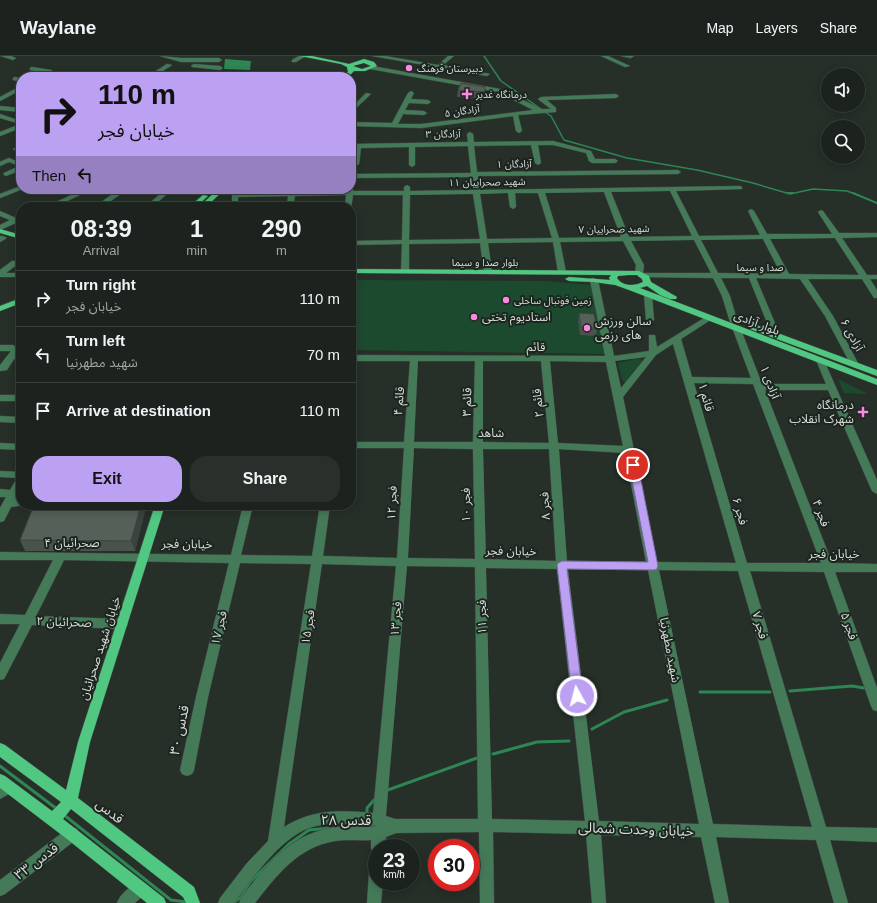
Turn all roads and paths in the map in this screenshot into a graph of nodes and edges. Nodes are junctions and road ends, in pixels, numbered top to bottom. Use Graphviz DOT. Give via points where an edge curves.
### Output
graph roads {
  1 [pos="4,56"];
  2 [pos="163,56"];
  3 [pos="303,56"];
  4 [pos="318,56"];
  5 [pos="368,56"];
  6 [pos="375,56"];
  7 [pos="451,56"];
  8 [pos="604,56"];
  9 [pos="624,56"];
  10 [pos="631,56"];
  11 [pos="13,58"];
  12 [pos="196,58"];
  13 [pos="219,58"];
  14 [pos="400,58"];
  15 [pos="294,61"];
  16 [pos="357,62"];
  17 [pos="41,65"];
  18 [pos="169,65"];
  19 [pos="194,66"];
  20 [pos="372,66"];
  21 [pos="439,66"];
  22 [pos="627,66"];
  23 [pos="350,67"];
  24 [pos="363,70"];
  25 [pos="51,72"];
  26 [pos="158,72"];
  27 [pos="351,72"];
  28 [pos="487,74"];
  29 [pos="356,75"];
  30 [pos="426,78"];
  31 [pos="0,91"];
  32 [pos="16,91"];
  33 [pos="12,93"];
  34 [pos="411,93"];
  35 [pos="368,94"];
  36 [pos="616,96"];
  37 [pos="0,99"];
  38 [pos="407,101"];
  39 [pos="428,102"];
  40 [pos="356,106"];
  41 [pos="0,108"];
  42 [pos="16,110"];
  43 [pos="541,111"];
  44 [pos="402,112"];
  45 [pos="424,113"];
  46 [pos="515,113"];
  47 [pos="0,116"];
  48 [pos="469,119"];
  49 [pos="16,122"];
  50 [pos="356,124"];
  51 [pos="16,126"];
  52 [pos="396,128"];
  53 [pos="519,131"];
  54 [pos="0,134"];
  55 [pos="534,143"];
  56 [pos="472,144"];
  57 [pos="412,145"];
  58 [pos="356,146"];
  59 [pos="615,161"];
  60 [pos="538,163"];
  61 [pos="0,164"];
  62 [pos="16,164"];
  63 [pos="412,165"];
  64 [pos="16,169"];
  65 [pos="678,172"];
  66 [pos="6,174"];
  67 [pos="474,174"];
  68 [pos="356,176"];
  69 [pos="624,181"];
  70 [pos="679,181"];
  71 [pos="740,188"];
  72 [pos="515,189"];
  73 [pos="672,189"];
  74 [pos="684,189"];
  75 [pos="16,190"];
  76 [pos="406,190"];
  77 [pos="607,190"];
  78 [pos="628,190"];
  79 [pos="356,191"];
  80 [pos="541,191"];
  81 [pos="477,192"];
  82 [pos="79,194"];
  83 [pos="117,194"];
  84 [pos="164,194"];
  85 [pos="210,195"];
  86 [pos="0,196"];
  87 [pos="60,202"];
  88 [pos="105,202"];
  89 [pos="154,202"];
  90 [pos="200,202"];
  91 [pos="513,207"];
  92 [pos="751,211"];
  93 [pos="821,212"];
  94 [pos="0,213"];
  95 [pos="16,219"];
  96 [pos="16,221"];
  97 [pos="3,226"];
  98 [pos="836,235"];
  99 [pos="877,235"];
  100 [pos="764,236"];
  101 [pos="1,237"];
  102 [pos="16,237"];
  103 [pos="696,238"];
  104 [pos="626,239"];
  105 [pos="556,240"];
  106 [pos="483,241"];
  107 [pos="16,242"];
  108 [pos="405,242"];
  109 [pos="356,243"];
  110 [pos="15,263"];
  111 [pos="405,271"];
  112 [pos="356,272"];
  113 [pos="488,272"];
  114 [pos="562,272"];
  115 [pos="619,273"];
  116 [pos="0,274"];
  117 [pos="16,275"];
  118 [pos="716,276"];
  119 [pos="356,277"];
  120 [pos="752,277"];
  121 [pos="787,277"];
  122 [pos="803,277"];
  123 [pos="865,277"];
  124 [pos="877,277"];
  125 [pos="598,278"];
  126 [pos="644,278"];
  127 [pos="615,283"];
  128 [pos="629,287"];
  129 [pos="648,295"];
  130 [pos="877,296"];
  131 [pos="16,302"];
  132 [pos="0,309"];
  133 [pos="709,317"];
  134 [pos="650,320"];
  135 [pos="735,323"];
  136 [pos="776,335"];
  137 [pos="652,337"];
  138 [pos="676,338"];
  139 [pos="0,348"];
  140 [pos="654,353"];
  141 [pos="356,358"];
  142 [pos="545,358"];
  143 [pos="414,359"];
  144 [pos="479,359"];
  145 [pos="610,359"];
  146 [pos="820,360"];
  147 [pos="855,365"];
  148 [pos="0,368"];
  149 [pos="877,373"];
  150 [pos="688,380"];
  151 [pos="877,382"];
  152 [pos="758,384"];
  153 [pos="832,387"];
  154 [pos="619,396"];
  155 [pos="0,398"];
  156 [pos="16,398"];
  157 [pos="0,419"];
  158 [pos="16,420"];
  159 [pos="356,445"];
  160 [pos="409,445"];
  161 [pos="0,446"];
  162 [pos="478,446"];
  163 [pos="554,446"];
  164 [pos="16,447"];
  165 [pos="630,450"];
  166 [pos="713,463"];
  167 [pos="790,468"];
  168 [pos="0,474"];
  169 [pos="16,475"];
  170 [pos="16,488"];
  171 [pos="877,490"];
  172 [pos="0,493"];
  173 [pos="11,498"];
  174 [pos="16,500"];
  175 [pos="158,510"];
  176 [pos="247,510"];
  177 [pos="324,510"];
  178 [pos="0,518"];
  179 [pos="0,556"];
  180 [pos="61,556"];
  181 [pos="144,557"];
  182 [pos="236,558"];
  183 [pos="318,560"];
  184 [pos="402,562"];
  185 [pos="481,564"];
  186 [pos="562,565"];
  187 [pos="654,566"];
  188 [pos="743,566"];
  189 [pos="828,567"];
  190 [pos="877,568"];
  191 [pos="0,619"];
  192 [pos="29,620"];
  193 [pos="122,624"];
  194 [pos="0,676"];
  195 [pos="202,697"];
  196 [pos="877,706"];
  197 [pos="0,750"];
  198 [pos="187,770"];
  199 [pos="3,786"];
  200 [pos="70,800"];
  201 [pos="53,820"];
  202 [pos="373,822"];
  203 [pos="487,825"];
  204 [pos="395,826"];
  205 [pos="593,828"];
  206 [pos="707,831"];
  207 [pos="820,833"];
  208 [pos="72,834"];
  209 [pos="877,835"];
  210 [pos="376,839"];
  211 [pos="274,845"];
  212 [pos="0,889"];
  213 [pos="140,889"];
  214 [pos="375,891"];
  215 [pos="191,898"];
  216 [pos="228,899"];
  217 [pos="124,903"];
  218 [pos="159,903"];
  219 [pos="246,903"];
  220 [pos="374,903"];
  221 [pos="488,903"];
  222 [pos="599,903"];
  223 [pos="722,903"];
  224 [pos="841,903"];
  1 -- 11 [label="street"];
  2 -- 12 [label="street" via="181,60"];
  3 -- 15 [label="street"];
  3 -- 23 [label="main road" via="342,63"];
  4 -- 16 [label="main road"];
  5 -- 16 [label="main road"];
  6 -- 14 [label="street"];
  6 -- 20 [label="main road"];
  7 -- 21 [label="street"];
  8 -- 22 [label="street"];
  9 -- 10 [label="street"];
  12 -- 13 [label="street"];
  13 -- 19 [label="street" via="220,70"];
  14 -- 21 [label="street"];
  16 -- 20 [label="main road"];
  16 -- 23 [label="main road"];
  17 -- 25 [label="street" via="30,70"];
  18 -- 26 [label="street"];
  20 -- 24 [label="main road"];
  20 -- 30 [label="street"];
  21 -- 28 [label="street"];
  21 -- 30 [label="street"];
  23 -- 24 [label="main road"];
  23 -- 27 [label="main road"];
  24 -- 29 [label="main road"];
  30 -- 43 [label="street" via="500,91"];
  31 -- 33 [label="street"];
  32 -- 33 [label="street"];
  33 -- 37 [label="street"];
  34 -- 38 [label="street"];
  35 -- 40 [label="street"];
  36 -- 43 [label="street, آزادگان ۵" via="541,99 554,111"];
  38 -- 39 [label="street"];
  38 -- 44 [label="street"];
  41 -- 42 [label="street"];
  43 -- 46 [label="street, آزادگان ۵"];
  44 -- 45 [label="street"];
  44 -- 52 [label="street"];
  46 -- 48 [label="street, آزادگان ۵"];
  46 -- 53 [label="street"];
  47 -- 49 [label="street"];
  48 -- 52 [label="street, آزادگان ۵"];
  48 -- 56 [label="street"];
  50 -- 52 [label="street, آزادگان ۵"];
  51 -- 54 [label="street"];
  55 -- 56 [label="street, آزادگان ۳"];
  55 -- 59 [label="street, آزادگان ۳" via="553,143 589,152 592,161"];
  55 -- 60 [label="street"];
  56 -- 57 [label="street, آزادگان ۳" via="421,141"];
  56 -- 67 [label="street"];
  57 -- 58 [label="street, آزادگان ۳" via="382,142"];
  57 -- 63 [label="street"];
  61 -- 62 [label="street" via="9,160"];
  64 -- 66 [label="street"];
  65 -- 67 [label="street, آزادگان ۱"];
  67 -- 68 [label="street, آزادگان ۱"];
  67 -- 81 [label="street"];
  69 -- 78 [label="street"];
  70 -- 74 [label="street"];
  71 -- 74 [label="street, شهید صحراییان ۱۱"];
  72 -- 80 [label="street, شهید صحراییان ۱۱"];
  72 -- 81 [label="street, شهید صحراییان ۱۱"];
  72 -- 91 [label="street"];
  73 -- 74 [label="street, شهید صحراییان ۱۱"];
  73 -- 78 [label="street, شهید صحراییان ۱۱"];
  73 -- 103 [label="street, آزادی ۱"];
  75 -- 86 [label="street"];
  76 -- 79 [label="street, شهید صحراییان ۱۱"];
  76 -- 81 [label="street, شهید صحراییان ۱۱"];
  76 -- 108 [label="street"];
  77 -- 78 [label="street, شهید صحراییان ۱۱"];
  77 -- 80 [label="street, شهید صحراییان ۱۱" via="573,187"];
  77 -- 104 [label="street"];
  80 -- 105 [label="street"];
  81 -- 106 [label="street"];
  82 -- 87 [label="street"];
  83 -- 88 [label="street"];
  84 -- 89 [label="street"];
  85 -- 90 [label="main road"];
  92 -- 100 [label="street"];
  93 -- 98 [label="street"];
  94 -- 95 [label="street"];
  96 -- 97 [label="street"];
  98 -- 99 [label="street, شهید صحراییان ۷"];
  98 -- 100 [label="street, شهید صحراییان ۷"];
  98 -- 123 [label="street"];
  100 -- 103 [label="street, شهید صحراییان ۷"];
  100 -- 121 [label="street"];
  101 -- 102 [label="main road"];
  101 -- 107 [label="main road"];
  103 -- 104 [label="street, شهید صحراییان ۷"];
  103 -- 118 [label="street, آزادی ۱"];
  104 -- 105 [label="street, شهید صحراییان ۷"];
  104 -- 126 [label="street"];
  105 -- 106 [label="street, شهید صحراییان ۷"];
  105 -- 114 [label="street"];
  106 -- 108 [label="street, شهید صحراییان ۷"];
  106 -- 113 [label="street"];
  108 -- 109 [label="street, شهید صحراییان ۷"];
  108 -- 111 [label="street"];
  110 -- 116 [label="street"];
  111 -- 112 [label="main road, بلوار صدا و سیما"];
  111 -- 113 [label="main road, بلوار صدا و سیما"];
  113 -- 114 [label="main road, بلوار صدا و سیما"];
  114 -- 125 [label="main road, بلوار صدا و سیما"];
  115 -- 125 [label="main road, بلوار صدا و سیما"];
  115 -- 126 [label="main road, بلوار صدا و سیما"];
  115 -- 127 [label="main road" via="613,278"];
  116 -- 117 [label="street"];
  118 -- 120 [label="street, صدا و سیما"];
  118 -- 126 [label="street, صدا و سیما" via="669,274"];
  118 -- 135 [label="street, آزادی ۱"];
  119 -- 125 [label="main road, بلوار صدا و سیما"];
  120 -- 121 [label="street, صدا و سیما"];
  120 -- 136 [label="street"];
  121 -- 122 [label="street, صدا و سیما"];
  122 -- 123 [label="street, صدا و سیما"];
  122 -- 147 [label="street, آزادی ۶"];
  123 -- 124 [label="street, صدا و سیما"];
  123 -- 130 [label="street"];
  125 -- 127 [label="main road, بلوار صدا و سیما"];
  125 -- 145 [label="street, شهید مطهرنیا"];
  126 -- 128 [label="main road" via="637,287"];
  126 -- 135 [label="main road, بلوار آزادی" via="663,293"];
  127 -- 128 [label="main road, بلوار صدا و سیما"];
  128 -- 129 [label="main road, بلوار آزادی"];
  129 -- 133 [label="main road, بلوار آزادی"];
  129 -- 134 [label="street"];
  131 -- 132 [label="main road"];
  133 -- 135 [label="main road, بلوار آزادی"];
  133 -- 138 [label="street, قائم"];
  135 -- 136 [label="main road, بلوار آزادی"];
  135 -- 146 [label="main road, بلوار آزادی"];
  135 -- 152 [label="street, آزادی ۱"];
  136 -- 147 [label="main road, بلوار آزادی"];
  137 -- 140 [label="street"];
  138 -- 140 [label="street, قائم"];
  138 -- 150 [label="street, قائم ۱"];
  139 -- 148 [label="street" via="16,350 4,368"];
  140 -- 145 [label="street, قائم"];
  140 -- 154 [label="street"];
  141 -- 143 [label="street, قائم"];
  142 -- 144 [label="street, قائم"];
  142 -- 145 [label="street, قائم"];
  142 -- 163 [label="street, قائم ۲"];
  143 -- 144 [label="street, قائم"];
  143 -- 160 [label="street, قائم ۴"];
  144 -- 162 [label="street, قائم ۳"];
  145 -- 154 [label="street, شهید مطهرنیا"];
  146 -- 151 [label="main road, بلوار آزادی"];
  146 -- 153 [label="street"];
  147 -- 149 [label="main road, بلوار آزادی"];
  150 -- 152 [label="street"];
  150 -- 166 [label="street, قائم ۱"];
  152 -- 153 [label="street"];
  152 -- 167 [label="street, آزادی ۱"];
  153 -- 171 [label="street"];
  154 -- 165 [label="street, شهید مطهرنیا"];
  155 -- 156 [label="street"];
  157 -- 158 [label="street"];
  159 -- 160 [label="street, شاهد"];
  160 -- 162 [label="street, شاهد"];
  160 -- 184 [label="street, فجر ۱۲"];
  161 -- 164 [label="street"];
  162 -- 163 [label="street, شاهد"];
  162 -- 185 [label="street, فجر ۱۰"];
  163 -- 165 [label="street, شاهد"];
  163 -- 186 [label="street, فجر ۸"];
  165 -- 187 [label="street, شهید مطهرنیا"];
  166 -- 188 [label="street, فجر ۶"];
  167 -- 189 [label="street, فجر ۴"];
  168 -- 169 [label="street"];
  170 -- 173 [label="street"];
  172 -- 173 [label="street"];
  173 -- 174 [label="street"];
  173 -- 178 [label="street"];
  175 -- 181 [label="main road, خیابان شهید صحرائیان"];
  176 -- 182 [label="street, فجر ۱۷"];
  177 -- 183 [label="street, فجر ۱۵"];
  179 -- 180 [label="street, صحرائیان ۴"];
  180 -- 181 [label="street, صحرائیان ۴"];
  180 -- 192 [label="street"];
  181 -- 182 [label="street, خیابان فجر"];
  181 -- 193 [label="main road, خیابان شهید صحرائیان"];
  182 -- 183 [label="street, خیابان فجر"];
  182 -- 195 [label="street, فجر ۱۷"];
  183 -- 184 [label="street, خیابان فجر"];
  183 -- 211 [label="street, فجر ۱۵"];
  184 -- 185 [label="street, خیابان فجر"];
  184 -- 202 [label="street, فجر ۱۳"];
  185 -- 186 [label="street, خیابان فجر"];
  185 -- 203 [label="street, فجر ۱۱"];
  186 -- 187 [label="street, خیابان فجر"];
  186 -- 205 [label="street, فجر ۸"];
  187 -- 188 [label="street, خیابان فجر"];
  187 -- 206 [label="street, شهید مطهرنیا"];
  188 -- 189 [label="street, خیابان فجر"];
  188 -- 207 [label="street, فجر ۷"];
  189 -- 190 [label="street, خیابان فجر"];
  189 -- 196 [label="street, فجر ۵"];
  191 -- 192 [label="street, صحرائیان ۲"];
  192 -- 193 [label="street, صحرائیان ۲"];
  192 -- 194 [label="street"];
  193 -- 200 [label="main road, خیابان شهید صحرائیان" via="84,742"];
  195 -- 198 [label="street, قدس ۳۰"];
  197 -- 200 [label="main road, قدس"];
  199 -- 201 [label="main road"];
  200 -- 201 [label="main road"];
  200 -- 215 [label="main road, قدس"];
  201 -- 208 [label="main road"];
  202 -- 204 [label="street, قدس ۲۸"];
  202 -- 210 [label="street, فجر ۱۳"];
  202 -- 211 [label="street, قدس ۲۸" via="346,817 316,819 299,825 282,836"];
  202 -- 219 [label="street, قدس ۲۸" via="318,837 294,848 275,866"];
  203 -- 204 [label="street, خیابان وحدت شمالی"];
  203 -- 205 [label="street, خیابان وحدت شمالی"];
  203 -- 221 [label="street, فجر ۱۱"];
  205 -- 206 [label="street, خیابان وحدت شمالی"];
  205 -- 222 [label="street, فجر ۸"];
  206 -- 207 [label="street, خیابان وحدت شمالی"];
  206 -- 223 [label="street, شهید مطهرنیا"];
  207 -- 209 [label="street, خیابان وحدت شمالی"];
  207 -- 224 [label="street, فجر ۷"];
  208 -- 212 [label="street, قدس ۳۳"];
  208 -- 213 [label="main road"];
  211 -- 216 [label="street, قدس ۲۸"];
  213 -- 217 [label="street"];
  213 -- 218 [label="main road"];
  214 -- 220 [label="street"];
}
